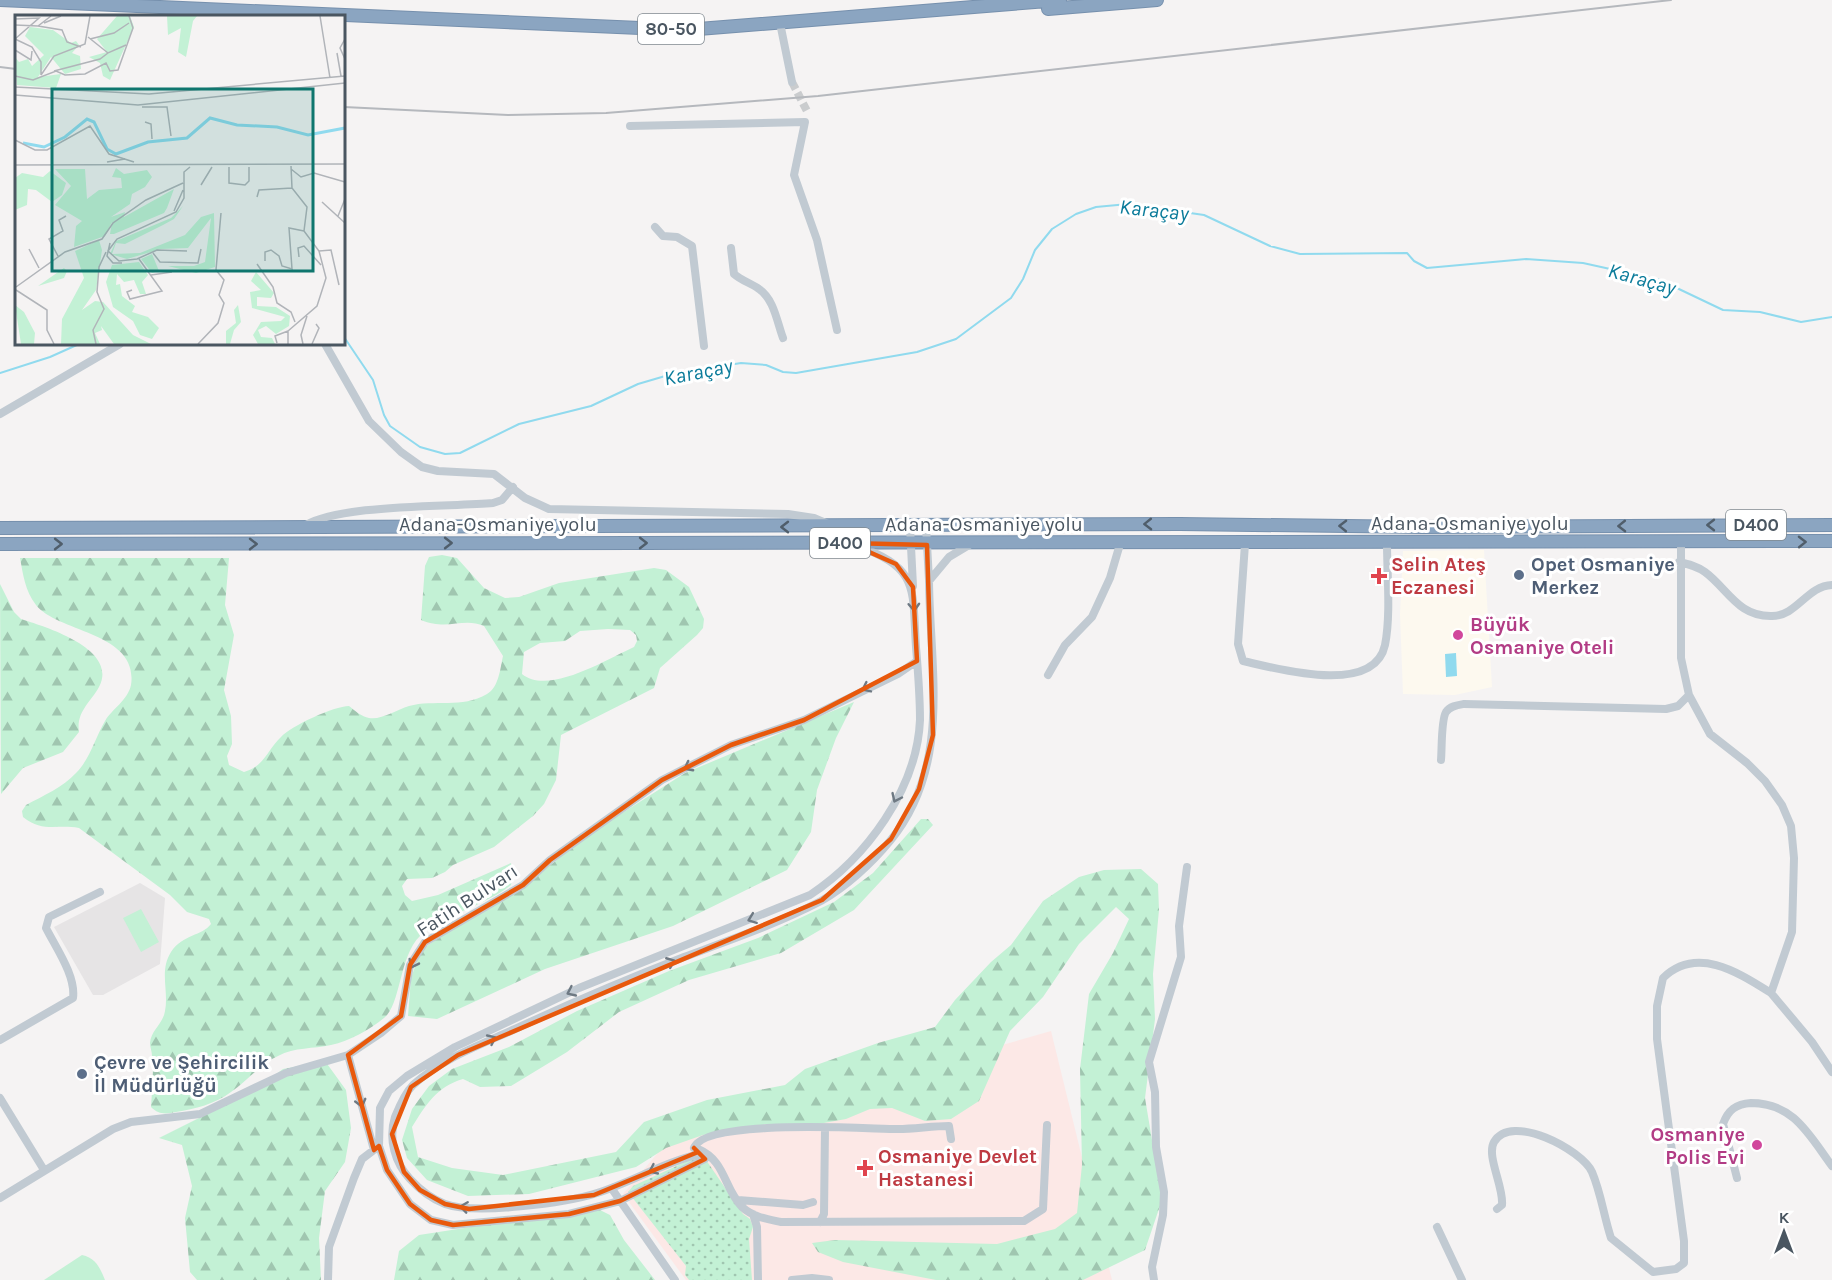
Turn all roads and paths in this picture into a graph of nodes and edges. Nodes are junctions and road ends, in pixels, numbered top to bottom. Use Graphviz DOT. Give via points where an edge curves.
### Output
graph roads {
  1 [pos="1060,0"];
  2 [pos="1157,0"];
  3 [pos="0,3"];
  4 [pos="235,15"];
  5 [pos="345,20"];
  6 [pos="781,27"];
  7 [pos="792,82"];
  8 [pos="630,126"];
  9 [pos="655,227"];
  10 [pos="731,248"];
  11 [pos="837,330"];
  12 [pos="783,338"];
  13 [pos="118,345"];
  14 [pos="326,345"];
  15 [pos="704,346"];
  16 [pos="0,414"];
  17 [pos="513,487"];
  18 [pos="1832,525"];
  19 [pos="832,526"];
  20 [pos="910,526"];
  21 [pos="926,526"];
  22 [pos="303,527"];
  23 [pos="0,528"];
  24 [pos="1832,541"];
  25 [pos="849,543"];
  26 [pos="1245,543"];
  27 [pos="1386,543"];
  28 [pos="1681,543"];
  29 [pos="0,544"];
  30 [pos="910,544"];
  31 [pos="927,544"];
  32 [pos="1120,544"];
  33 [pos="969,545"];
  34 [pos="1679,562"];
  35 [pos="929,581"];
  36 [pos="1832,585"];
  37 [pos="913,587"];
  38 [pos="917,661"];
  39 [pos="1048,675"];
  40 [pos="1689,695"];
  41 [pos="1441,760"];
  42 [pos="1187,867"];
  43 [pos="100,892"];
  44 [pos="1771,993"];
  45 [pos="0,1040"];
  46 [pos="348,1055"];
  47 [pos="1832,1072"];
  48 [pos="0,1098"];
  49 [pos="1047,1125"];
  50 [pos="825,1128"];
  51 [pos="951,1139"];
  52 [pos="376,1148"];
  53 [pos="694,1148"];
  54 [pos="1832,1166"];
  55 [pos="44,1170"];
  56 [pos="1737,1178"];
  57 [pos="614,1187"];
  58 [pos="0,1198"];
  59 [pos="738,1200"];
  60 [pos="620,1201"];
  61 [pos="813,1202"];
  62 [pos="1497,1209"];
  63 [pos="753,1214"];
  64 [pos="820,1222"];
  65 [pos="1437,1227"];
  66 [pos="328,1280"];
  67 [pos="675,1280"];
  68 [pos="758,1280"];
  69 [pos="792,1280"];
  70 [pos="829,1280"];
  71 [pos="1154,1280"];
  72 [pos="1461,1280"];
  1 -- 6 [label="highway, 80-50"];
  2 -- 6 [label="highway"];
  3 -- 4 [label="highway"];
  3 -- 6 [label="highway, 80-50" via="281,10 686,30"];
  5 -- 6 [label="highway" via="684,36"];
  6 -- 7 [label="street"];
  8 -- 11 [label="street" via="806,117 794,175 817,240"];
  9 -- 15 [label="street" via="663,236 677,237 692,246"];
  10 -- 12 [label="street" via="734,274 760,290 772,305"];
  13 -- 16 [label="street"];
  14 -- 17 [label="street" via="369,421 401,452 422,467 494,474"];
  17 -- 19 [label="street" via="525,498 549,509 788,514"];
  17 -- 22 [label="street" via="511,493 493,503 342,513 313,519"];
  18 -- 21 [label="highway, Adana-Osmaniye yolu / D400, one-way"];
  19 -- 20 [label="highway, Adana-Osmaniye yolu / D400"];
  19 -- 22 [label="highway, Adana-Osmaniye yolu / D400, one-way"];
  20 -- 21 [label="highway, Adana-Osmaniye yolu / D400"];
  20 -- 30 [label="street"];
  21 -- 31 [label="street"];
  22 -- 23 [label="highway, Adana-Osmaniye yolu / D400"];
  28 -- 24 [label="highway, D400, one-way"];
  29 -- 25 [label="highway, Adana-Osmaniye yolu / D400, one-way"];
  25 -- 30 [label="highway, Adana-Osmaniye yolu / D400"];
  25 -- 37 [label="street" via="882,554 896,564"];
  26 -- 27 [label="highway, Adana-Osmaniye yolu / D400"];
  26 -- 27 [label="street" via="1238,644 1244,661 1288,672 1355,675 1373,667 1385,646"];
  26 -- 32 [label="highway, Adana-Osmaniye yolu / D400"];
  27 -- 28 [label="highway, Adana-Osmaniye yolu / D400"];
  28 -- 34 [label="street"];
  30 -- 31 [label="highway, Adana-Osmaniye yolu / D400"];
  30 -- 37 [label="street"];
  31 -- 33 [label="highway, Adana-Osmaniye yolu / D400"];
  31 -- 35 [label="street"];
  32 -- 33 [label="highway, Adana-Osmaniye yolu / D400"];
  32 -- 39 [label="street" via="1092,617 1065,645"];
  33 -- 35 [label="street" via="949,556"];
  34 -- 36 [label="street" via="1707,573 1736,605 1752,614 1787,615 1810,593"];
  34 -- 40 [label="street" via="1680,658"];
  57 -- 35 [label="street, one-way" via="594,1194 511,1206 469,1209 445,1204 420,1190 404,1172 395,1154 395,1118 411,1087 458,1055 582,999 814,904 835,892 871,861 904,818 929,763 933,735"];
  37 -- 38 [label="street, one-way"];
  38 -- 46 [label="street, Fatih Bulvarı, one-way" via="804,720 731,745 662,780 550,860 523,885 425,942 410,965 401,1016"];
  38 -- 52 [label="street, one-way" via="920,721 912,763 877,833 830,882 810,895 579,988 455,1047 389,1091 380,1108"];
  40 -- 41 [label="street" via="1678,706 1666,709 1453,706 1444,718"];
  40 -- 44 [label="street" via="1710,734 1765,781 1791,826 1792,932"];
  42 -- 71 [label="street" via="1179,926 1180,957 1149,1062 1164,1192 1152,1267"];
  43 -- 45 [label="street" via="46,922 70,977 73,998"];
  44 -- 47 [label="street"];
  44 -- 62 [label="street" via="1730,968 1709,963 1682,965 1671,970 1661,984 1657,1039 1684,1263 1676,1269 1653,1272 1616,1245 1591,1170 1556,1142 1536,1133 1509,1131 1494,1142 1491,1150 1503,1197"];
  46 -- 52 [label="street, one-way"];
  46 -- 55 [label="street, Fatih Bulvarı" via="286,1073 200,1114 131,1122"];
  48 -- 55 [label="street"];
  49 -- 64 [label="street" via="1044,1209 1024,1221"];
  50 -- 51 [label="street" via="949,1126"];
  50 -- 53 [label="street" via="738,1130 705,1136"];
  50 -- 64 [label="street" via="824,1214"];
  52 -- 60 [label="street" via="410,1204 431,1220 453,1225 569,1214"];
  52 -- 66 [label="street" via="363,1159 332,1237"];
  53 -- 57 [label="street, one-way" via="700,1154"];
  53 -- 59 [label="street" via="713,1156"];
  53 -- 60 [label="street" via="705,1160"];
  54 -- 56 [label="street" via="1788,1112 1767,1104 1749,1103 1730,1111 1723,1124"];
  55 -- 58 [label="street, Fatih Bulvarı"];
  57 -- 60 [label="street"];
  59 -- 61 [label="street"];
  59 -- 63 [label="street"];
  60 -- 67 [label="street"];
  63 -- 64 [label="street" via="781,1222"];
  63 -- 68 [label="street" via="757,1227"];
  65 -- 72 [label="street"];
  69 -- 70 [label="street"];
}
